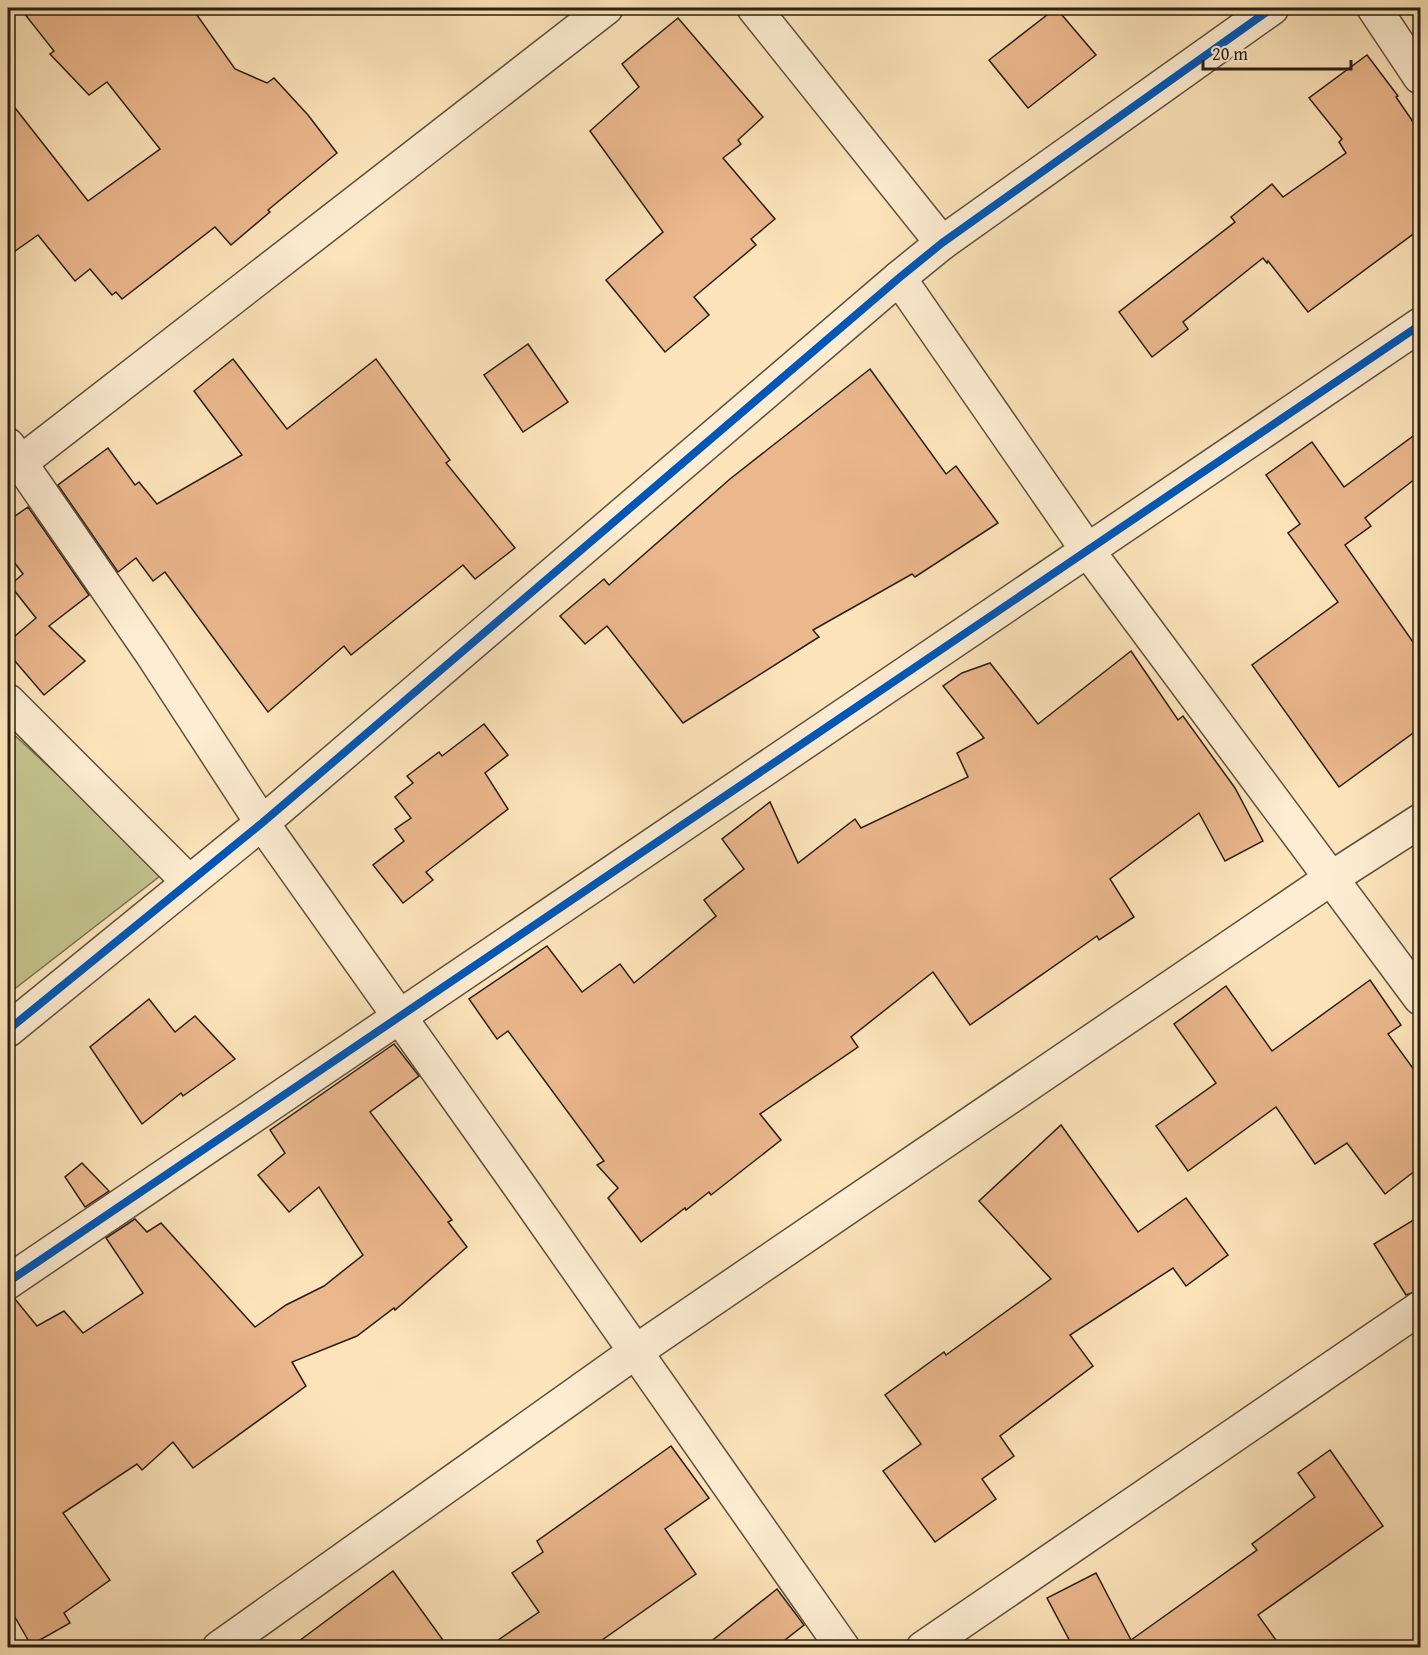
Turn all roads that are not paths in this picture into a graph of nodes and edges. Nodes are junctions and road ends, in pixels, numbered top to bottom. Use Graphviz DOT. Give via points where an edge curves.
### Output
graph roads {
  1 [pos="606,8"];
  2 [pos="754,8"];
  3 [pos="1272,8"];
  4 [pos="1374,8"];
  5 [pos="1420,76"];
  6 [pos="942,243"];
  7 [pos="899,278"];
  8 [pos="1420,325"];
  9 [pos="14,454"];
  10 [pos="1088,551"];
  11 [pos="8,701"];
  12 [pos="1420,821"];
  13 [pos="261,823"];
  14 [pos="1330,879"];
  15 [pos="189,882"];
  16 [pos="1420,998"];
  17 [pos="401,1017"];
  18 [pos="8,1030"];
  19 [pos="8,1282"];
  20 [pos="1420,1308"];
  21 [pos="635,1352"];
  22 [pos="219,1647"];
  23 [pos="843,1647"];
  24 [pos="923,1647"];
  1 -- 9 [label="street"];
  2 -- 6 [label="street"];
  3 -- 6 [label="street"];
  4 -- 5 [label="street"];
  6 -- 7 [label="street"];
  7 -- 10 [label="street"];
  7 -- 13 [label="street"];
  8 -- 10 [label="street"];
  9 -- 13 [label="street" via="152,654"];
  10 -- 14 [label="street"];
  10 -- 17 [label="street"];
  11 -- 15 [label="street"];
  12 -- 14 [label="street"];
  13 -- 15 [label="street"];
  13 -- 17 [label="street"];
  14 -- 16 [label="street"];
  14 -- 21 [label="street"];
  15 -- 18 [label="street"];
  17 -- 19 [label="street"];
  17 -- 21 [label="street"];
  20 -- 24 [label="street"];
  21 -- 22 [label="street"];
  21 -- 23 [label="street"];
}
